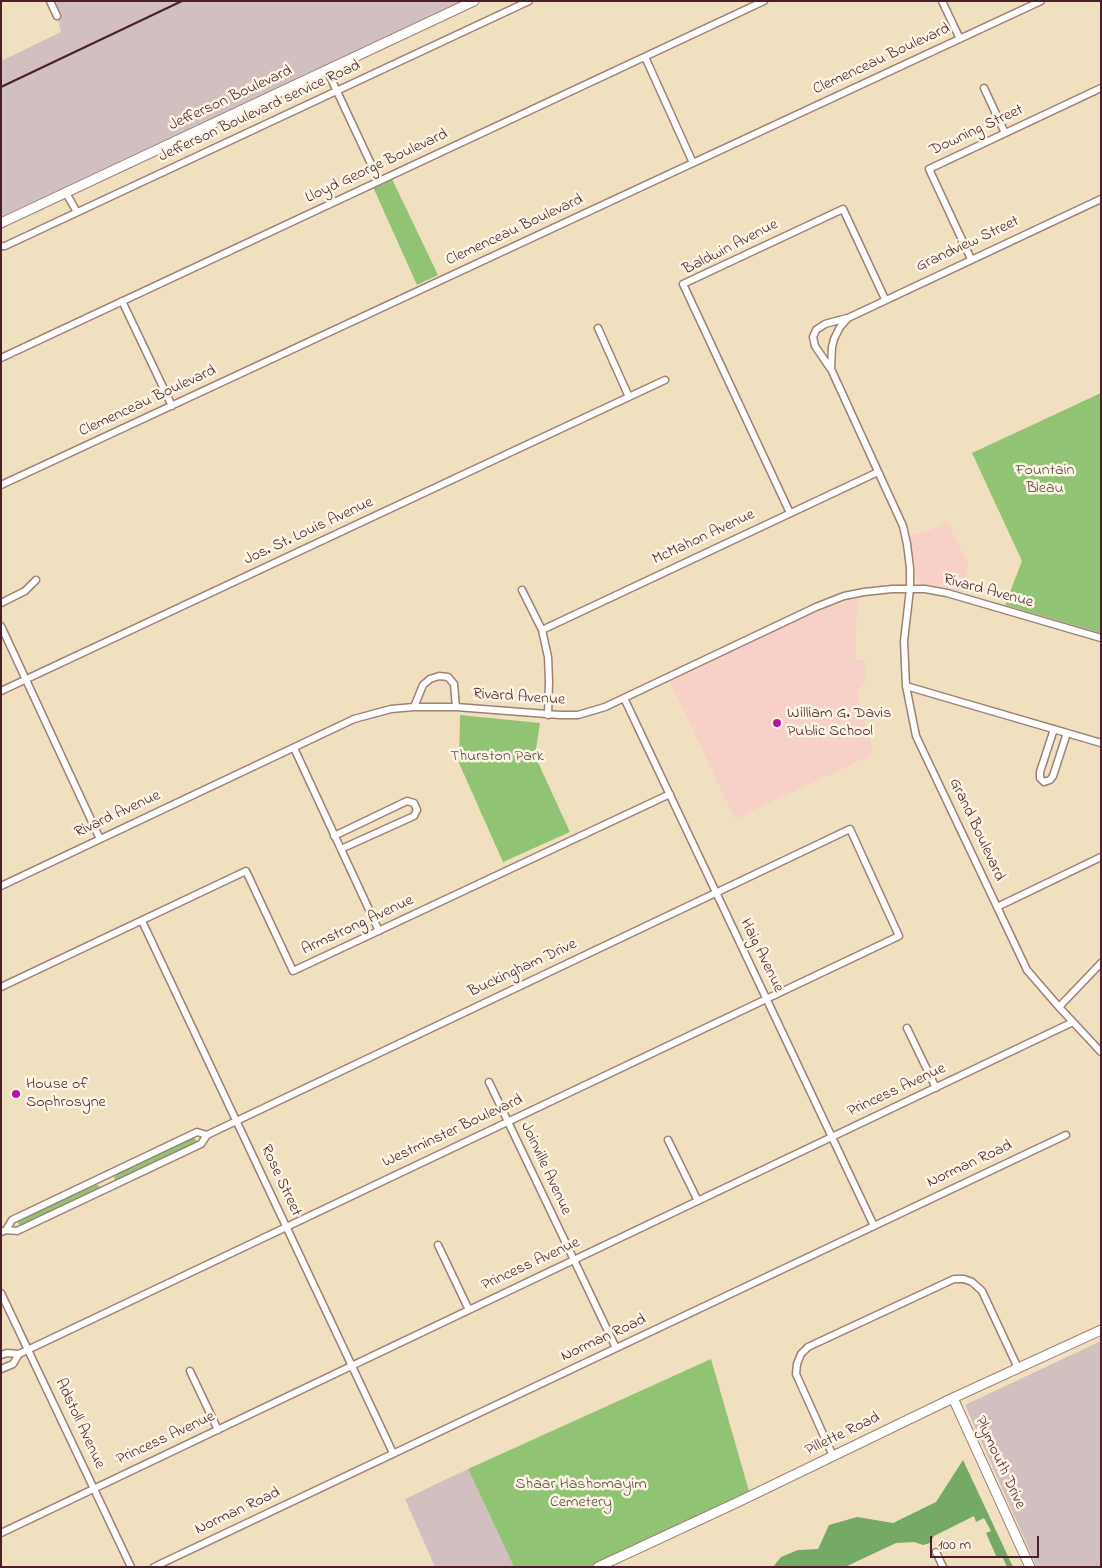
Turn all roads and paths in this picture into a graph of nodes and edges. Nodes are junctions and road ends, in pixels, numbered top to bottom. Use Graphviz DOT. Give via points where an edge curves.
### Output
graph roads {
  1 [pos="50,1"];
  2 [pos="474,1"];
  3 [pos="529,1"];
  4 [pos="764,1"];
  5 [pos="942,1"];
  6 [pos="1041,1"];
  7 [pos="57,16"];
  8 [pos="960,39"];
  9 [pos="645,57"];
  10 [pos="327,70"];
  11 [pos="984,88"];
  12 [pos="1101,88"];
  13 [pos="337,91"];
  14 [pos="1006,133"];
  15 [pos="693,163"];
  16 [pos="380,181"];
  17 [pos="66,193"];
  18 [pos="1101,199"];
  19 [pos="77,212"];
  20 [pos="1,223"];
  21 [pos="1,246"];
  22 [pos="971,259"];
  23 [pos="885,300"];
  24 [pos="122,301"];
  25 [pos="848,318"];
  26 [pos="598,328"];
  27 [pos="1,358"];
  28 [pos="831,369"];
  29 [pos="665,380"];
  30 [pos="629,397"];
  31 [pos="172,406"];
  32 [pos="878,472"];
  33 [pos="1,486"];
  34 [pos="790,513"];
  35 [pos="36,580"];
  36 [pos="910,589"];
  37 [pos="522,590"];
  38 [pos="1,603"];
  39 [pos="1,626"];
  40 [pos="542,630"];
  41 [pos="1101,638"];
  42 [pos="26,679"];
  43 [pos="906,686"];
  44 [pos="1,691"];
  45 [pos="624,698"];
  46 [pos="414,707"];
  47 [pos="456,708"];
  48 [pos="548,715"];
  49 [pos="1054,729"];
  50 [pos="1067,733"];
  51 [pos="1101,742"];
  52 [pos="294,748"];
  53 [pos="670,794"];
  54 [pos="334,836"];
  55 [pos="100,839"];
  56 [pos="341,849"];
  57 [pos="1101,858"];
  58 [pos="1,886"];
  59 [pos="716,893"];
  60 [pos="997,907"];
  61 [pos="142,920"];
  62 [pos="378,931"];
  63 [pos="899,936"];
  64 [pos="1101,963"];
  65 [pos="1,987"];
  66 [pos="767,999"];
  67 [pos="1059,1007"];
  68 [pos="1073,1022"];
  69 [pos="907,1028"];
  70 [pos="1101,1052"];
  71 [pos="489,1082"];
  72 [pos="936,1088"];
  73 [pos="236,1120"];
  74 [pos="508,1122"];
  75 [pos="207,1134"];
  76 [pos="1066,1135"];
  77 [pos="832,1137"];
  78 [pos="668,1140"];
  79 [pos="698,1201"];
  80 [pos="874,1226"];
  81 [pos="286,1227"];
  82 [pos="4,1231"];
  83 [pos="438,1245"];
  84 [pos="574,1260"];
  85 [pos="1,1293"];
  86 [pos="469,1310"];
  87 [pos="1101,1330"];
  88 [pos="616,1348"];
  89 [pos="28,1349"];
  90 [pos="18,1354"];
  91 [pos="1,1356"];
  92 [pos="352,1366"];
  93 [pos="1018,1368"];
  94 [pos="1,1370"];
  95 [pos="190,1372"];
  96 [pos="953,1398"];
  97 [pos="218,1430"];
  98 [pos="394,1454"];
  99 [pos="833,1456"];
  100 [pos="94,1489"];
  101 [pos="1,1533"];
  102 [pos="936,1552"];
  103 [pos="131,1567"];
  104 [pos="154,1567"];
  105 [pos="598,1567"];
  106 [pos="943,1567"];
  107 [pos="1030,1567"];
  1 -- 7 [label="street"];
  2 -- 10 [label="street, Jefferson Boulevard"];
  3 -- 13 [label="street, Jefferson Boulevard service Road"];
  4 -- 9 [label="street, Lloyd George Boulevard"];
  5 -- 8 [label="street"];
  6 -- 8 [label="street, Clemenceau Boulevard"];
  8 -- 15 [label="street, Clemenceau Boulevard"];
  9 -- 15 [label="street"];
  9 -- 16 [label="street, Lloyd George Boulevard"];
  10 -- 13 [label="street"];
  10 -- 17 [label="street, Jefferson Boulevard"];
  11 -- 14 [label="street"];
  12 -- 14 [label="street, Downing Street"];
  13 -- 16 [label="street"];
  13 -- 19 [label="street, Jefferson Boulevard service Road"];
  14 -- 22 [label="street, Downing Street" via="929,169"];
  15 -- 31 [label="street, Clemenceau Boulevard"];
  16 -- 24 [label="street, Lloyd George Boulevard"];
  17 -- 19 [label="street"];
  17 -- 20 [label="street, Jefferson Boulevard"];
  18 -- 22 [label="street, Grandview Street"];
  19 -- 21 [label="street, Jefferson Boulevard service Road"];
  22 -- 23 [label="street, Grandview Street"];
  23 -- 25 [label="street, Grandview Street"];
  23 -- 34 [label="street, Baldwin Avenue" via="843,209 683,284"];
  24 -- 27 [label="street, Lloyd George Boulevard"];
  24 -- 31 [label="street"];
  25 -- 28 [label="street, Grandview Street" via="834,339"];
  25 -- 28 [label="street, Grandview Street" via="824,324 813,337 815,346"];
  26 -- 30 [label="street"];
  28 -- 32 [label="street, Grandview Street"];
  29 -- 30 [label="street, Jos. St. Louis Avenue"];
  30 -- 42 [label="street, Jos. St. Louis Avenue"];
  31 -- 33 [label="street, Clemenceau Boulevard"];
  32 -- 34 [label="street, McMahon Avenue"];
  32 -- 36 [label="street, Grandview Street" via="903,526"];
  34 -- 40 [label="street, McMahon Avenue"];
  35 -- 38 [label="street" via="25,591"];
  36 -- 41 [label="street, Rivard Avenue" via="948,593"];
  36 -- 43 [label="street, Grand Boulevard" via="904,641"];
  36 -- 45 [label="street, Rivard Avenue" via="864,592 816,606"];
  37 -- 40 [label="street"];
  39 -- 42 [label="street"];
  40 -- 48 [label="street" via="548,665"];
  42 -- 44 [label="street, Jos. St. Louis Avenue"];
  42 -- 55 [label="street"];
  43 -- 49 [label="street"];
  43 -- 60 [label="street, Grand Boulevard" via="916,736"];
  45 -- 48 [label="street, Rivard Avenue" via="578,715"];
  45 -- 53 [label="street, Haig Avenue"];
  46 -- 47 [label="street, Rivard Avenue"];
  46 -- 47 [label="street" via="423,685 439,676 448,677 454,684"];
  46 -- 52 [label="street, Rivard Avenue" via="391,709 354,720"];
  47 -- 48 [label="street, Rivard Avenue"];
  49 -- 50 [label="street"];
  49 -- 50 [label="street" via="1040,772 1044,782 1053,776"];
  50 -- 51 [label="street"];
  52 -- 54 [label="street"];
  52 -- 55 [label="street, Rivard Avenue"];
  53 -- 59 [label="street, Haig Avenue"];
  53 -- 62 [label="street, Armstrong Avenue"];
  54 -- 56 [label="street"];
  54 -- 56 [label="street" via="408,801 414,802 417,810 414,816"];
  55 -- 58 [label="street, Rivard Avenue"];
  56 -- 62 [label="street"];
  57 -- 60 [label="street"];
  59 -- 63 [label="street, Buckingham Drive" via="850,829"];
  59 -- 66 [label="street, Haig Avenue"];
  59 -- 73 [label="street, Buckingham Drive"];
  60 -- 67 [label="street, Grand Boulevard" via="1027,970"];
  61 -- 62 [label="street, Armstrong Avenue" via="246,871 293,971"];
  61 -- 65 [label="street, Armstrong Avenue"];
  61 -- 73 [label="street, Rose Street"];
  63 -- 66 [label="street, Westminster Boulevard"];
  64 -- 67 [label="street"];
  66 -- 74 [label="street, Westminster Boulevard"];
  66 -- 77 [label="street, Haig Avenue"];
  67 -- 68 [label="street, Grand Boulevard"];
  68 -- 70 [label="street, Grand Boulevard"];
  68 -- 72 [label="street, Princess Avenue"];
  69 -- 72 [label="street"];
  71 -- 74 [label="street, Joinville Avenue"];
  72 -- 77 [label="street, Princess Avenue"];
  73 -- 75 [label="street, Buckingham Drive"];
  73 -- 81 [label="street, Rose Street"];
  74 -- 81 [label="street, Westminster Boulevard"];
  74 -- 84 [label="street, Joinville Avenue"];
  75 -- 82 [label="street, Buckingham Drive" via="201,1144 18,1231"];
  75 -- 82 [label="street, Buckingham Drive" via="197,1132 39,1207 12,1220"];
  76 -- 80 [label="street, Norman Road"];
  77 -- 79 [label="street, Princess Avenue"];
  77 -- 80 [label="street, Haig Avenue"];
  78 -- 79 [label="street"];
  79 -- 84 [label="street, Princess Avenue"];
  80 -- 88 [label="street, Norman Road"];
  81 -- 89 [label="street, Westminster Boulevard"];
  81 -- 92 [label="street, Rose Street"];
  83 -- 86 [label="street"];
  84 -- 86 [label="street, Princess Avenue"];
  84 -- 88 [label="street, Joinville Avenue"];
  85 -- 89 [label="street, Adstoll Avenue"];
  86 -- 92 [label="street, Princess Avenue"];
  87 -- 93 [label="street, Pillette Road"];
  88 -- 98 [label="street, Norman Road"];
  89 -- 90 [label="street, Westminster Boulevard"];
  89 -- 100 [label="street, Adstoll Avenue"];
  90 -- 91 [label="street, Westminster Boulevard"];
  90 -- 94 [label="street, Westminster Boulevard" via="13,1364"];
  92 -- 97 [label="street, Princess Avenue"];
  92 -- 98 [label="street, Rose Street"];
  93 -- 96 [label="street, Pillette Road"];
  93 -- 99 [label="street" via="982,1291 964,1279 954,1279 808,1347 801,1354 796,1374"];
  95 -- 97 [label="street"];
  96 -- 99 [label="street, Pillette Road"];
  96 -- 107 [label="street, Plymouth Drive"];
  97 -- 100 [label="street, Princess Avenue"];
  98 -- 104 [label="street, Norman Road"];
  99 -- 105 [label="street, Pillette Road"];
  100 -- 101 [label="street, Princess Avenue"];
  100 -- 103 [label="street, Adstoll Avenue"];
  102 -- 106 [label="street"];
}
